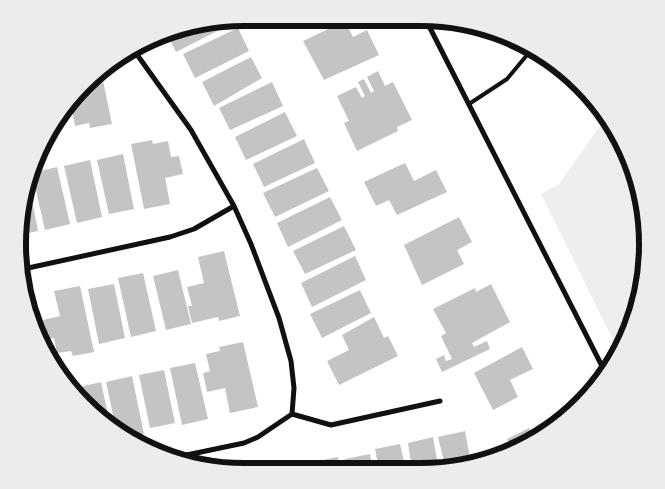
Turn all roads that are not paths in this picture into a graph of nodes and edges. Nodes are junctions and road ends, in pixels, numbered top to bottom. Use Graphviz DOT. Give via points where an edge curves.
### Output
graph roads {
  1 [pos="429,27"];
  2 [pos="137,54"];
  3 [pos="528,54"];
  4 [pos="469,104"];
  5 [pos="234,206"];
  6 [pos="28,268"];
  7 [pos="602,366"];
  8 [pos="440,401"];
  9 [pos="292,414"];
  10 [pos="187,455"];
  1 -- 4 [label="street"];
  2 -- 5 [label="street" via="191,130"];
  3 -- 4 [label="lane" via="507,79"];
  4 -- 7 [label="street"];
  5 -- 6 [label="street" via="194,229 170,237"];
  5 -- 9 [label="street" via="251,244 289,352 294,388"];
  8 -- 9 [label="street" via="331,424"];
  9 -- 10 [label="street" via="251,440"];
}
